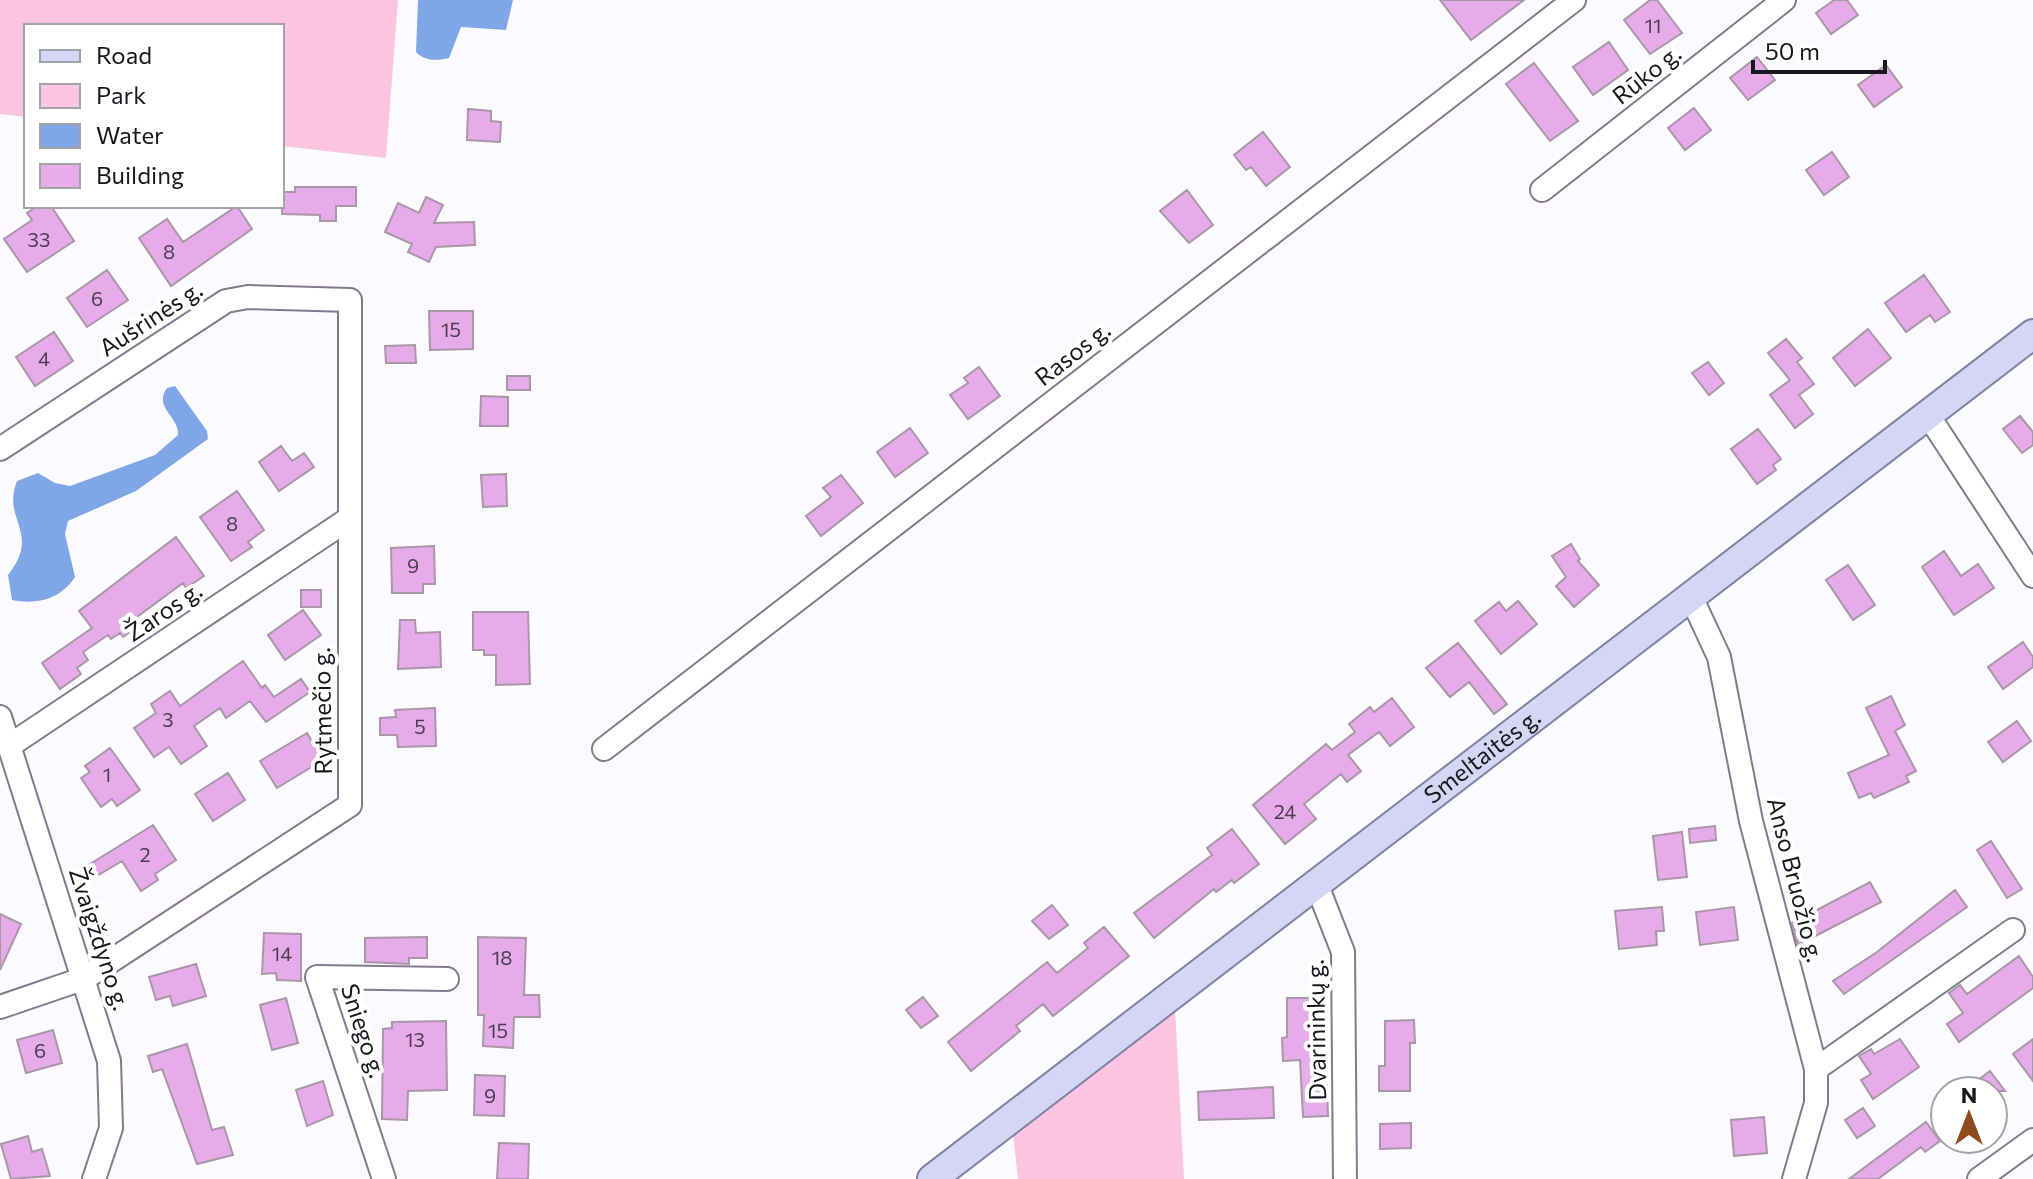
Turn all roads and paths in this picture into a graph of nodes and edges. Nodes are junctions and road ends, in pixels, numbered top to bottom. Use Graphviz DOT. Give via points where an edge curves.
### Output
graph roads {
  1 [pos="1574,0"];
  2 [pos="1784,0"];
  3 [pos="1542,190"];
  4 [pos="350,300"];
  5 [pos="2033,334"];
  6 [pos="1928,415"];
  7 [pos="0,449"];
  8 [pos="347,520"];
  9 [pos="2033,576"];
  10 [pos="1691,597"];
  11 [pos="0,717"];
  12 [pos="9,746"];
  13 [pos="604,749"];
  14 [pos="1316,883"];
  15 [pos="2013,930"];
  16 [pos="85,978"];
  17 [pos="447,979"];
  18 [pos="0,1007"];
  19 [pos="1816,1069"];
  20 [pos="2033,1140"];
  21 [pos="94,1179"];
  22 [pos="384,1179"];
  23 [pos="932,1179"];
  24 [pos="1345,1179"];
  25 [pos="1794,1179"];
  26 [pos="1979,1179"];
  1 -- 13 [label="street, Rasos g."];
  2 -- 3 [label="street, Rūko g."];
  4 -- 7 [label="street, Aušrinės g." via="226,301"];
  4 -- 8 [label="street, Rytmečio g."];
  5 -- 6 [label="main road, Smeltaitės g."];
  6 -- 9 [label="street"];
  6 -- 10 [label="main road, Smeltaitės g."];
  8 -- 12 [label="street, Žaros g."];
  8 -- 16 [label="street, Rytmečio g." via="350,805"];
  10 -- 14 [label="main road, Smeltaitės g."];
  10 -- 19 [label="street, Anso Bruožio g." via="1719,657 1751,821"];
  11 -- 12 [label="street, Žvaigždyno g."];
  12 -- 16 [label="street, Žvaigždyno g."];
  14 -- 23 [label="main road, Smeltaitės g."];
  14 -- 24 [label="street, Dvarininkų g." via="1343,952"];
  15 -- 19 [label="street"];
  16 -- 18 [label="street"];
  16 -- 21 [label="street, Žvaigždyno g." via="109,1061 111,1128"];
  17 -- 22 [label="street, Sniego g." via="317,977"];
  19 -- 25 [label="street, Anso Bruožio g." via="1816,1103"];
  20 -- 26 [label="street"];
}
